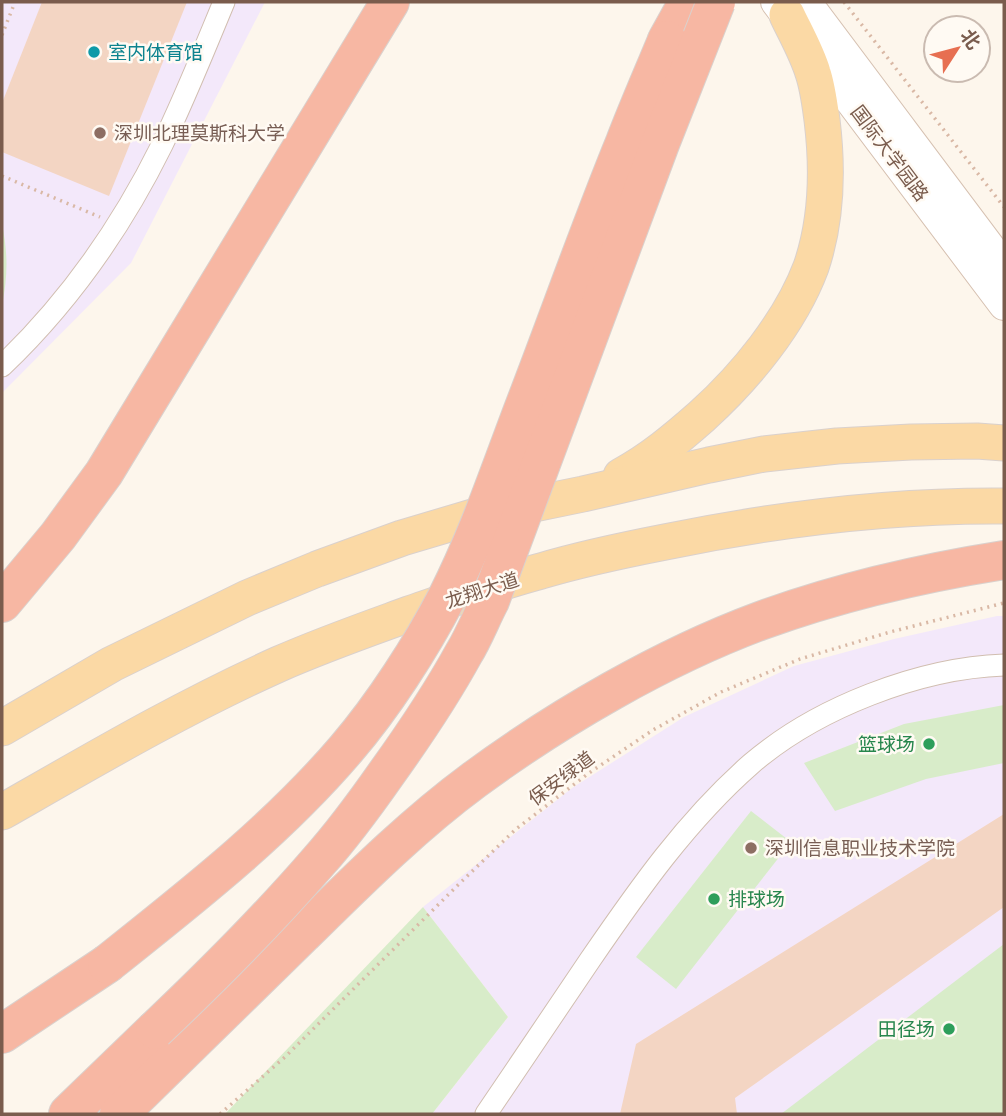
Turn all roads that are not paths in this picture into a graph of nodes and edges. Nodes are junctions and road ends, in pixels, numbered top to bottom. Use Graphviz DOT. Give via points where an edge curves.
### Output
graph roads {
  1 [pos="224,2"];
  2 [pos="390,2"];
  3 [pos="688,2"];
  4 [pos="716,2"];
  5 [pos="802,8"];
  6 [pos="1004,266"];
  7 [pos="1004,305"];
  8 [pos="2,366"];
  9 [pos="1004,443"];
  10 [pos="583,494"];
  11 [pos="1004,506"];
  12 [pos="1004,560"];
  13 [pos="3,602"];
  14 [pos="1004,665"];
  15 [pos="2,728"];
  16 [pos="2,812"];
  17 [pos="2,1034"];
  18 [pos="68,1114"];
  19 [pos="119,1114"];
  20 [pos="486,1114"];
  1 -- 8 [label="street" via="162,145 118,224 67,293"];
  2 -- 13 [label="highway" via="104,473"];
  3 -- 17 [label="highway, bridge" via="667,40 625,142 467,554 418,648 346,749 252,845 107,964"];
  4 -- 18 [label="highway, bridge" via="489,601 436,703 320,861 197,990"];
  5 -- 6 [label="street, 国际大学园路"];
  5 -- 7 [label="street, 国际大学园路"];
  5 -- 10 [label="main road" via="804,48 814,74 824,137 824,206 810,268 776,332 721,398 659,452"];
  9 -- 10 [label="main road" via="911,442 764,454"];
  10 -- 15 [label="main road" via="476,516 317,569 112,664"];
  11 -- 16 [label="main road, 龙翔大道" via="795,519 716,531 541,571 365,630 281,664 187,709"];
  12 -- 19 [label="highway" via="883,584 760,622 614,690 547,731 421,822"];
  14 -- 20 [label="street" via="937,674 888,688 794,732 752,763 681,836 629,903"];
}
